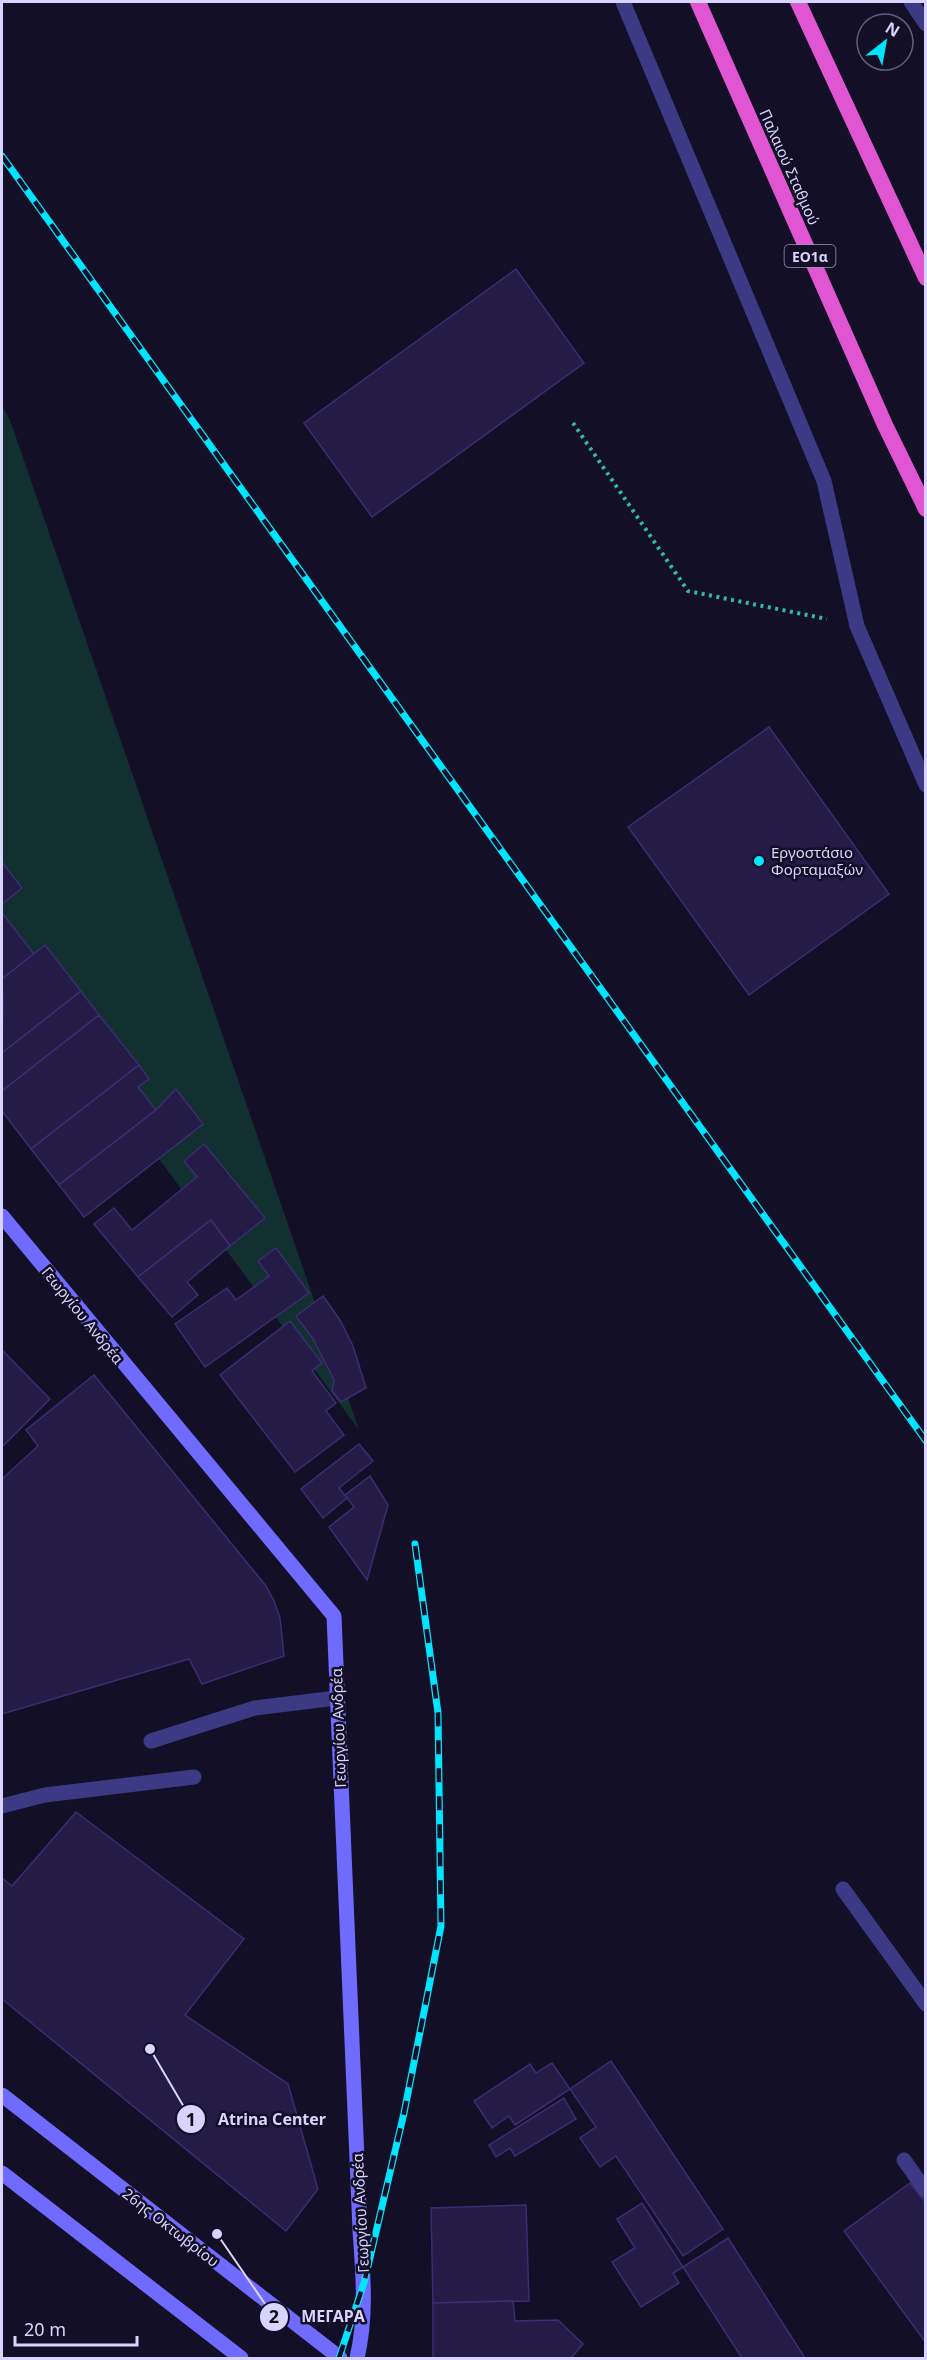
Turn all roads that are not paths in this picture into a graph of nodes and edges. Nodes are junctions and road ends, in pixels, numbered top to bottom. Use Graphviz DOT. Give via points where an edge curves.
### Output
graph roads {
  1 [pos="623,2"];
  2 [pos="698,2"];
  3 [pos="798,2"];
  4 [pos="911,2"];
  5 [pos="926,24"];
  6 [pos="926,278"];
  7 [pos="926,509"];
  8 [pos="926,785"];
  9 [pos="2,1216"];
  10 [pos="336,1698"];
  11 [pos="152,1741"];
  12 [pos="194,1776"];
  13 [pos="2,1806"];
  14 [pos="843,1889"];
  15 [pos="926,2004"];
  16 [pos="2,2095"];
  17 [pos="904,2160"];
  18 [pos="2,2173"];
  19 [pos="926,2190"];
  20 [pos="241,2358"];
  21 [pos="340,2358"];
  22 [pos="357,2358"];
  1 -- 8 [label="street" via="824,481 857,626"];
  2 -- 7 [label="highway, Παλαιού Σταθμού / ΕΟ1α"];
  3 -- 6 [label="highway"];
  4 -- 5 [label="street"];
  9 -- 10 [label="main road, Γεωργίου Ανδρέα" via="334,1616"];
  10 -- 11 [label="street" via="255,1708"];
  10 -- 22 [label="main road, Γεωργίου Ανδρέα" via="364,2283 362,2339"];
  12 -- 13 [label="street" via="45,1795"];
  14 -- 15 [label="street"];
  16 -- 21 [label="main road, 26ης Οκτωβρίου"];
  17 -- 19 [label="street"];
  18 -- 20 [label="main road"];
}
